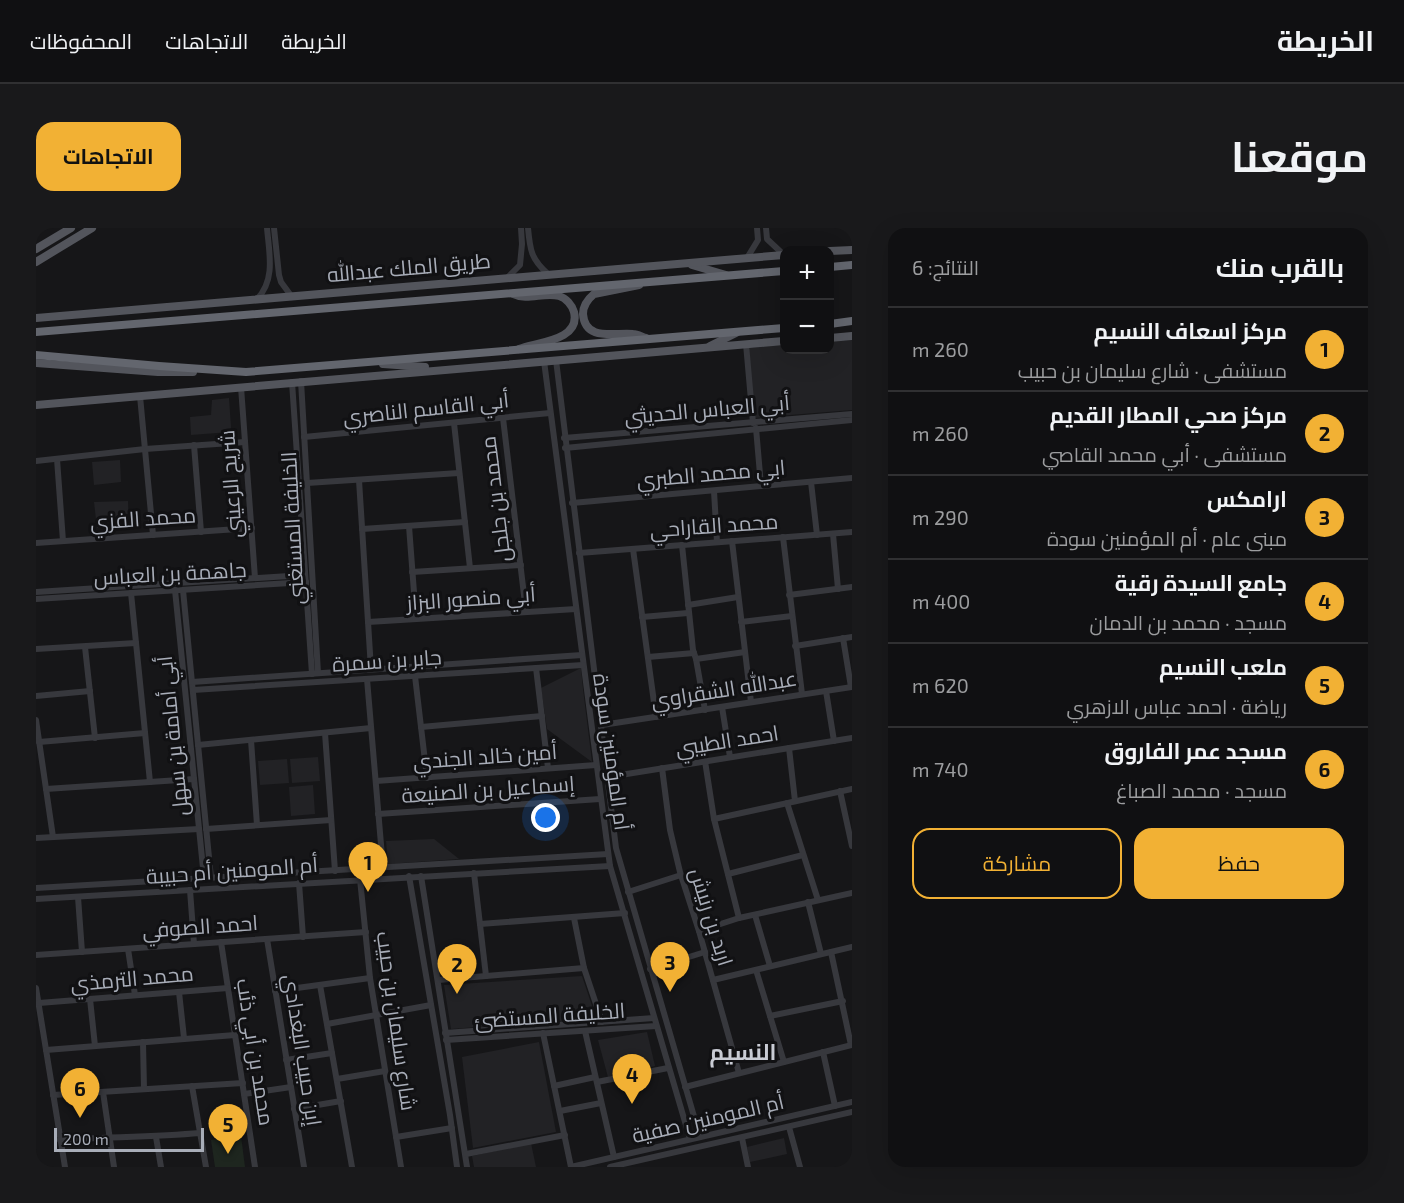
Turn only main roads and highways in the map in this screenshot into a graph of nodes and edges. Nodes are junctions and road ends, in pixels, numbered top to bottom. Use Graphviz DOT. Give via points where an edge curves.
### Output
graph roads {
  1 [pos="71,228"];
  2 [pos="92,228"];
  3 [pos="36,249"];
  4 [pos="852,250"];
  5 [pos="834,252"];
  6 [pos="780,255"];
  7 [pos="36,262"];
  8 [pos="687,263"];
  9 [pos="852,265"];
  10 [pos="834,267"];
  11 [pos="780,271"];
  12 [pos="728,276"];
  13 [pos="646,282"];
  14 [pos="393,288"];
  15 [pos="511,294"];
  16 [pos="394,303"];
  17 [pos="36,318"];
  18 [pos="852,321"];
  19 [pos="834,323"];
  20 [pos="780,328"];
  21 [pos="36,332"];
  22 [pos="736,333"];
  23 [pos="852,336"];
  24 [pos="834,338"];
  25 [pos="646,339"];
  26 [pos="780,341"];
  27 [pos="706,348"];
  28 [pos="518,349"];
  29 [pos="36,355"];
  30 [pos="369,362"];
  31 [pos="36,363"];
  32 [pos="446,369"];
  33 [pos="246,372"];
  34 [pos="36,405"];
  1 -- 3 [label="main road"];
  2 -- 7 [label="main road"];
  4 -- 5 [label="main road"];
  6 -- 8 [label="main road, طريق الملك عبدالله"];
  8 -- 12 [label="main road"];
  8 -- 14 [label="main road, طريق الملك عبدالله"];
  9 -- 10 [label="highway"];
  11 -- 12 [label="highway, طريق الملك عبدالله"];
  12 -- 13 [label="highway, طريق الملك عبدالله"];
  13 -- 15 [label="highway, طريق الملك عبدالله"];
  13 -- 25 [label="main road" via="594,294 588,298 583,312 586,325 597,333 636,334"];
  14 -- 16 [label="main road"];
  14 -- 17 [label="main road, طريق الملك عبدالله"];
  15 -- 16 [label="highway, طريق الملك عبدالله"];
  15 -- 28 [label="main road" via="558,295 569,302 574,313 571,328 562,336"];
  16 -- 21 [label="highway, طريق الملك عبدالله"];
  18 -- 19 [label="highway"];
  20 -- 22 [label="highway"];
  22 -- 25 [label="highway"];
  22 -- 27 [label="main road"];
  23 -- 24 [label="main road"];
  25 -- 28 [label="highway"];
  26 -- 27 [label="main road"];
  27 -- 32 [label="main road"];
  28 -- 30 [label="highway"];
  29 -- 33 [label="highway"];
  30 -- 32 [label="main road"];
  30 -- 33 [label="highway"];
  31 -- 33 [label="main road" via="158,372"];
  32 -- 34 [label="main road"];
}
